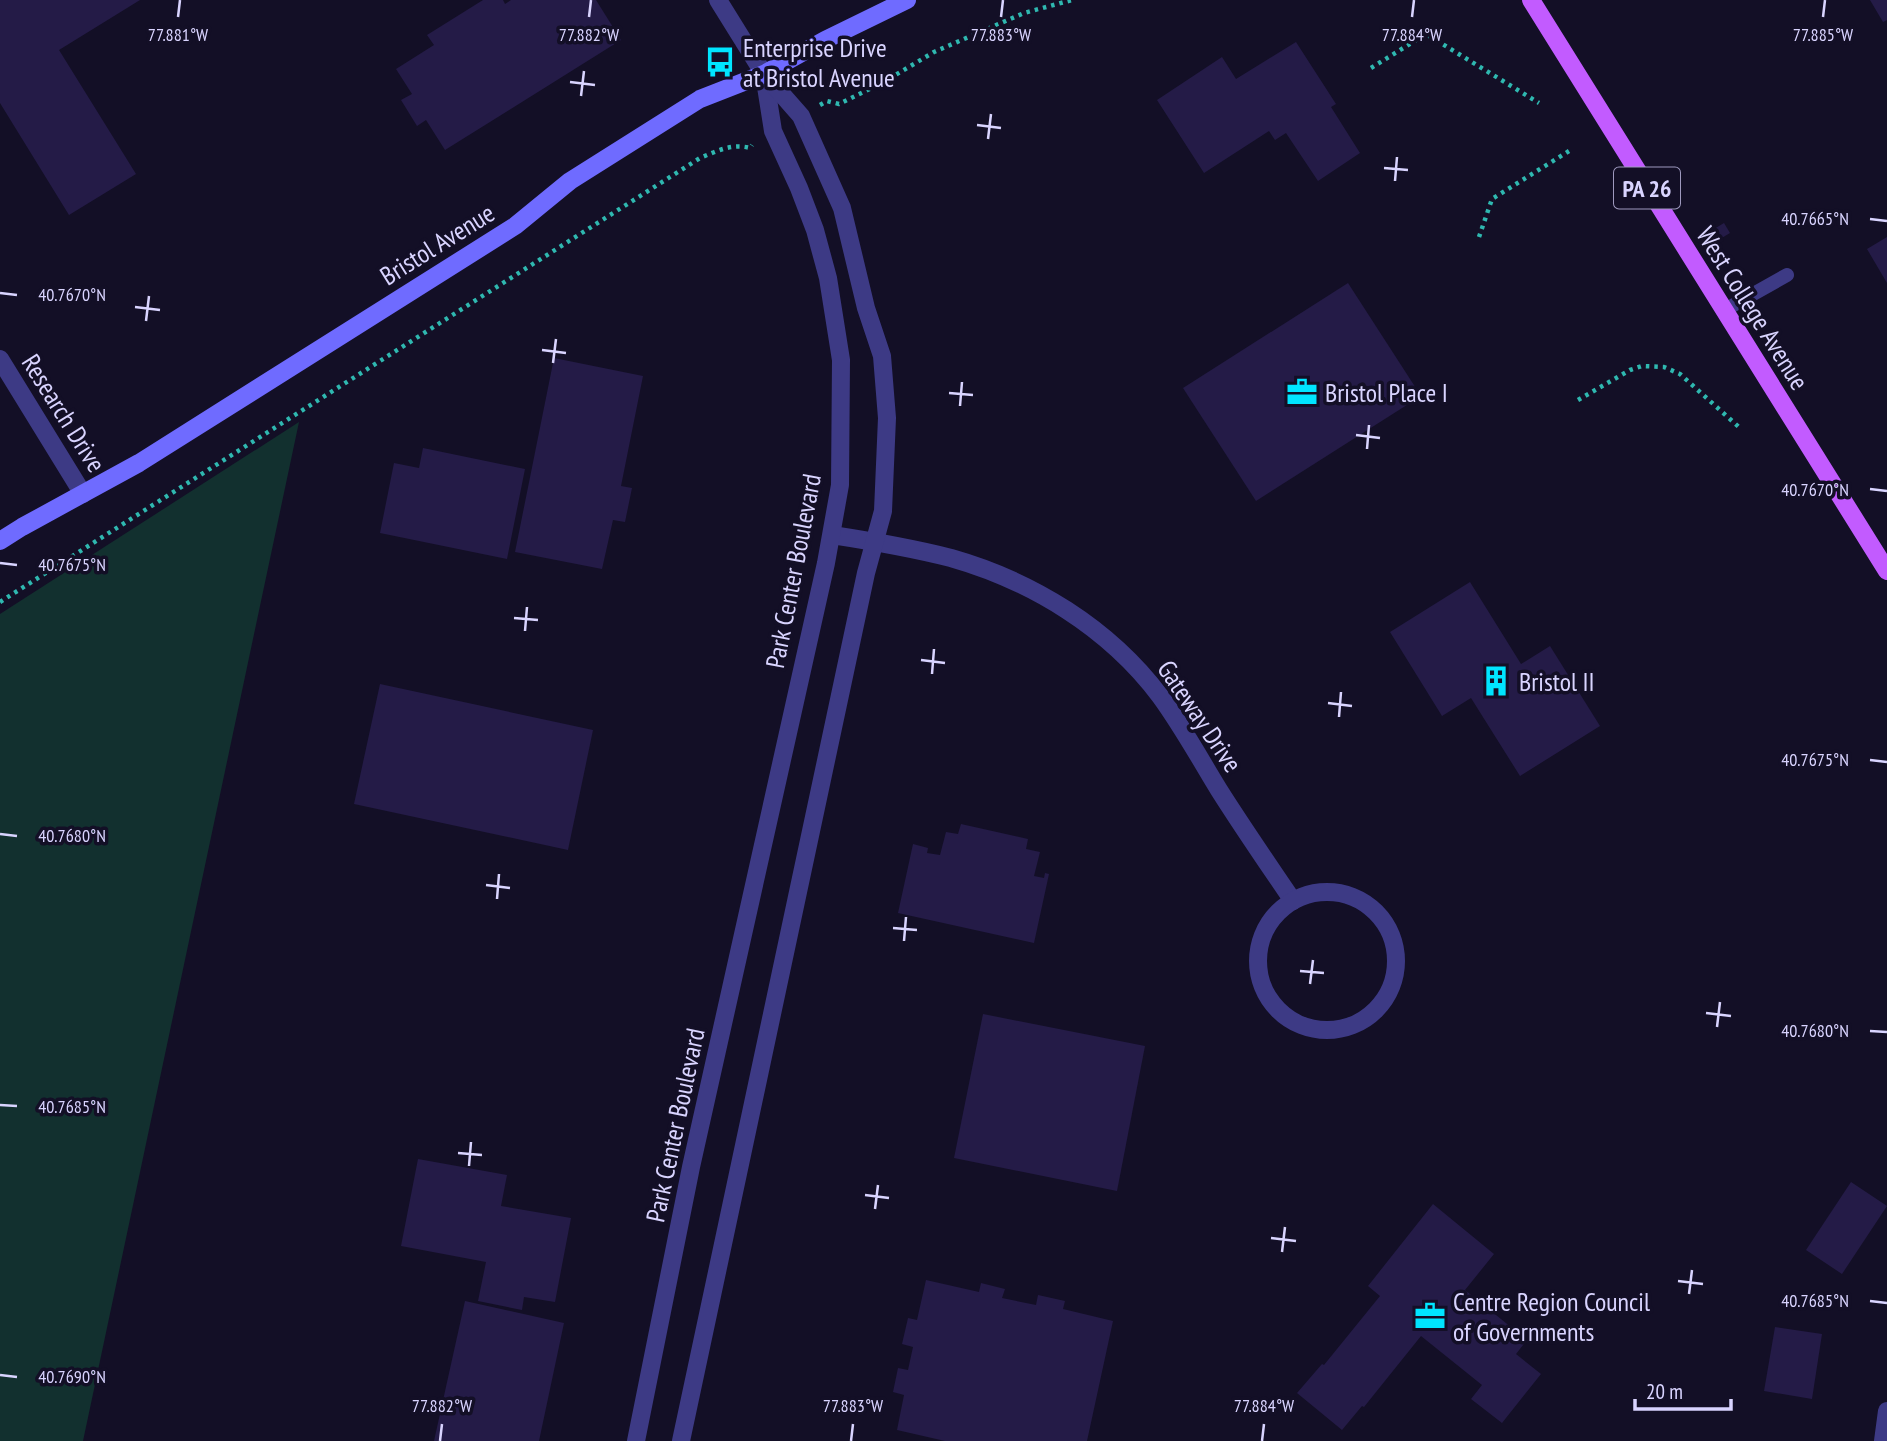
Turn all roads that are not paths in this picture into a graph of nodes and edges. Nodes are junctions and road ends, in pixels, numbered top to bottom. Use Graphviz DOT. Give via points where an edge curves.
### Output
graph roads {
  1 [pos="719,0"];
  2 [pos="907,0"];
  3 [pos="1531,0"];
  4 [pos="764,74"];
  5 [pos="1787,275"];
  6 [pos="1724,311"];
  7 [pos="0,359"];
  8 [pos="83,494"];
  9 [pos="832,535"];
  10 [pos="0,541"];
  11 [pos="874,542"];
  12 [pos="1887,571"];
  13 [pos="1293,901"];
  14 [pos="1887,1411"];
  15 [pos="636,1441"];
  16 [pos="681,1441"];
  17 [pos="1883,1441"];
  1 -- 4 [label="street"];
  2 -- 4 [label="street, Bristol Avenue"];
  3 -- 6 [label="main road, West College Avenue / PA 26"];
  4 -- 8 [label="street, Bristol Avenue" via="700,99 570,181 515,226"];
  4 -- 9 [label="street, Park Center Boulevard" via="773,131 816,230 841,360 840,485"];
  4 -- 11 [label="street" via="801,116 842,208 882,356 887,418 883,511"];
  5 -- 6 [label="lane"];
  6 -- 12 [label="main road, West College Avenue / PA 26"];
  7 -- 8 [label="street, Research Drive"];
  8 -- 10 [label="street, Bristol Avenue"];
  9 -- 11 [label="street, Gateway Drive"];
  9 -- 15 [label="street, Park Center Boulevard" via="691,1167"];
  11 -- 13 [label="street, Gateway Drive" via="996,573 1076,616 1111,643 1160,696"];
  11 -- 16 [label="street"];
  13 -- 13 [label="street" via="1277,912 1259,945 1261,982 1269,999 1281,1013 1309,1027 1325,1030 1356,1023 1381,1004 1395,975 1394,944 1388,929 1368,905 1354,897 1323,892"];
  14 -- 17 [label="street"];
}
